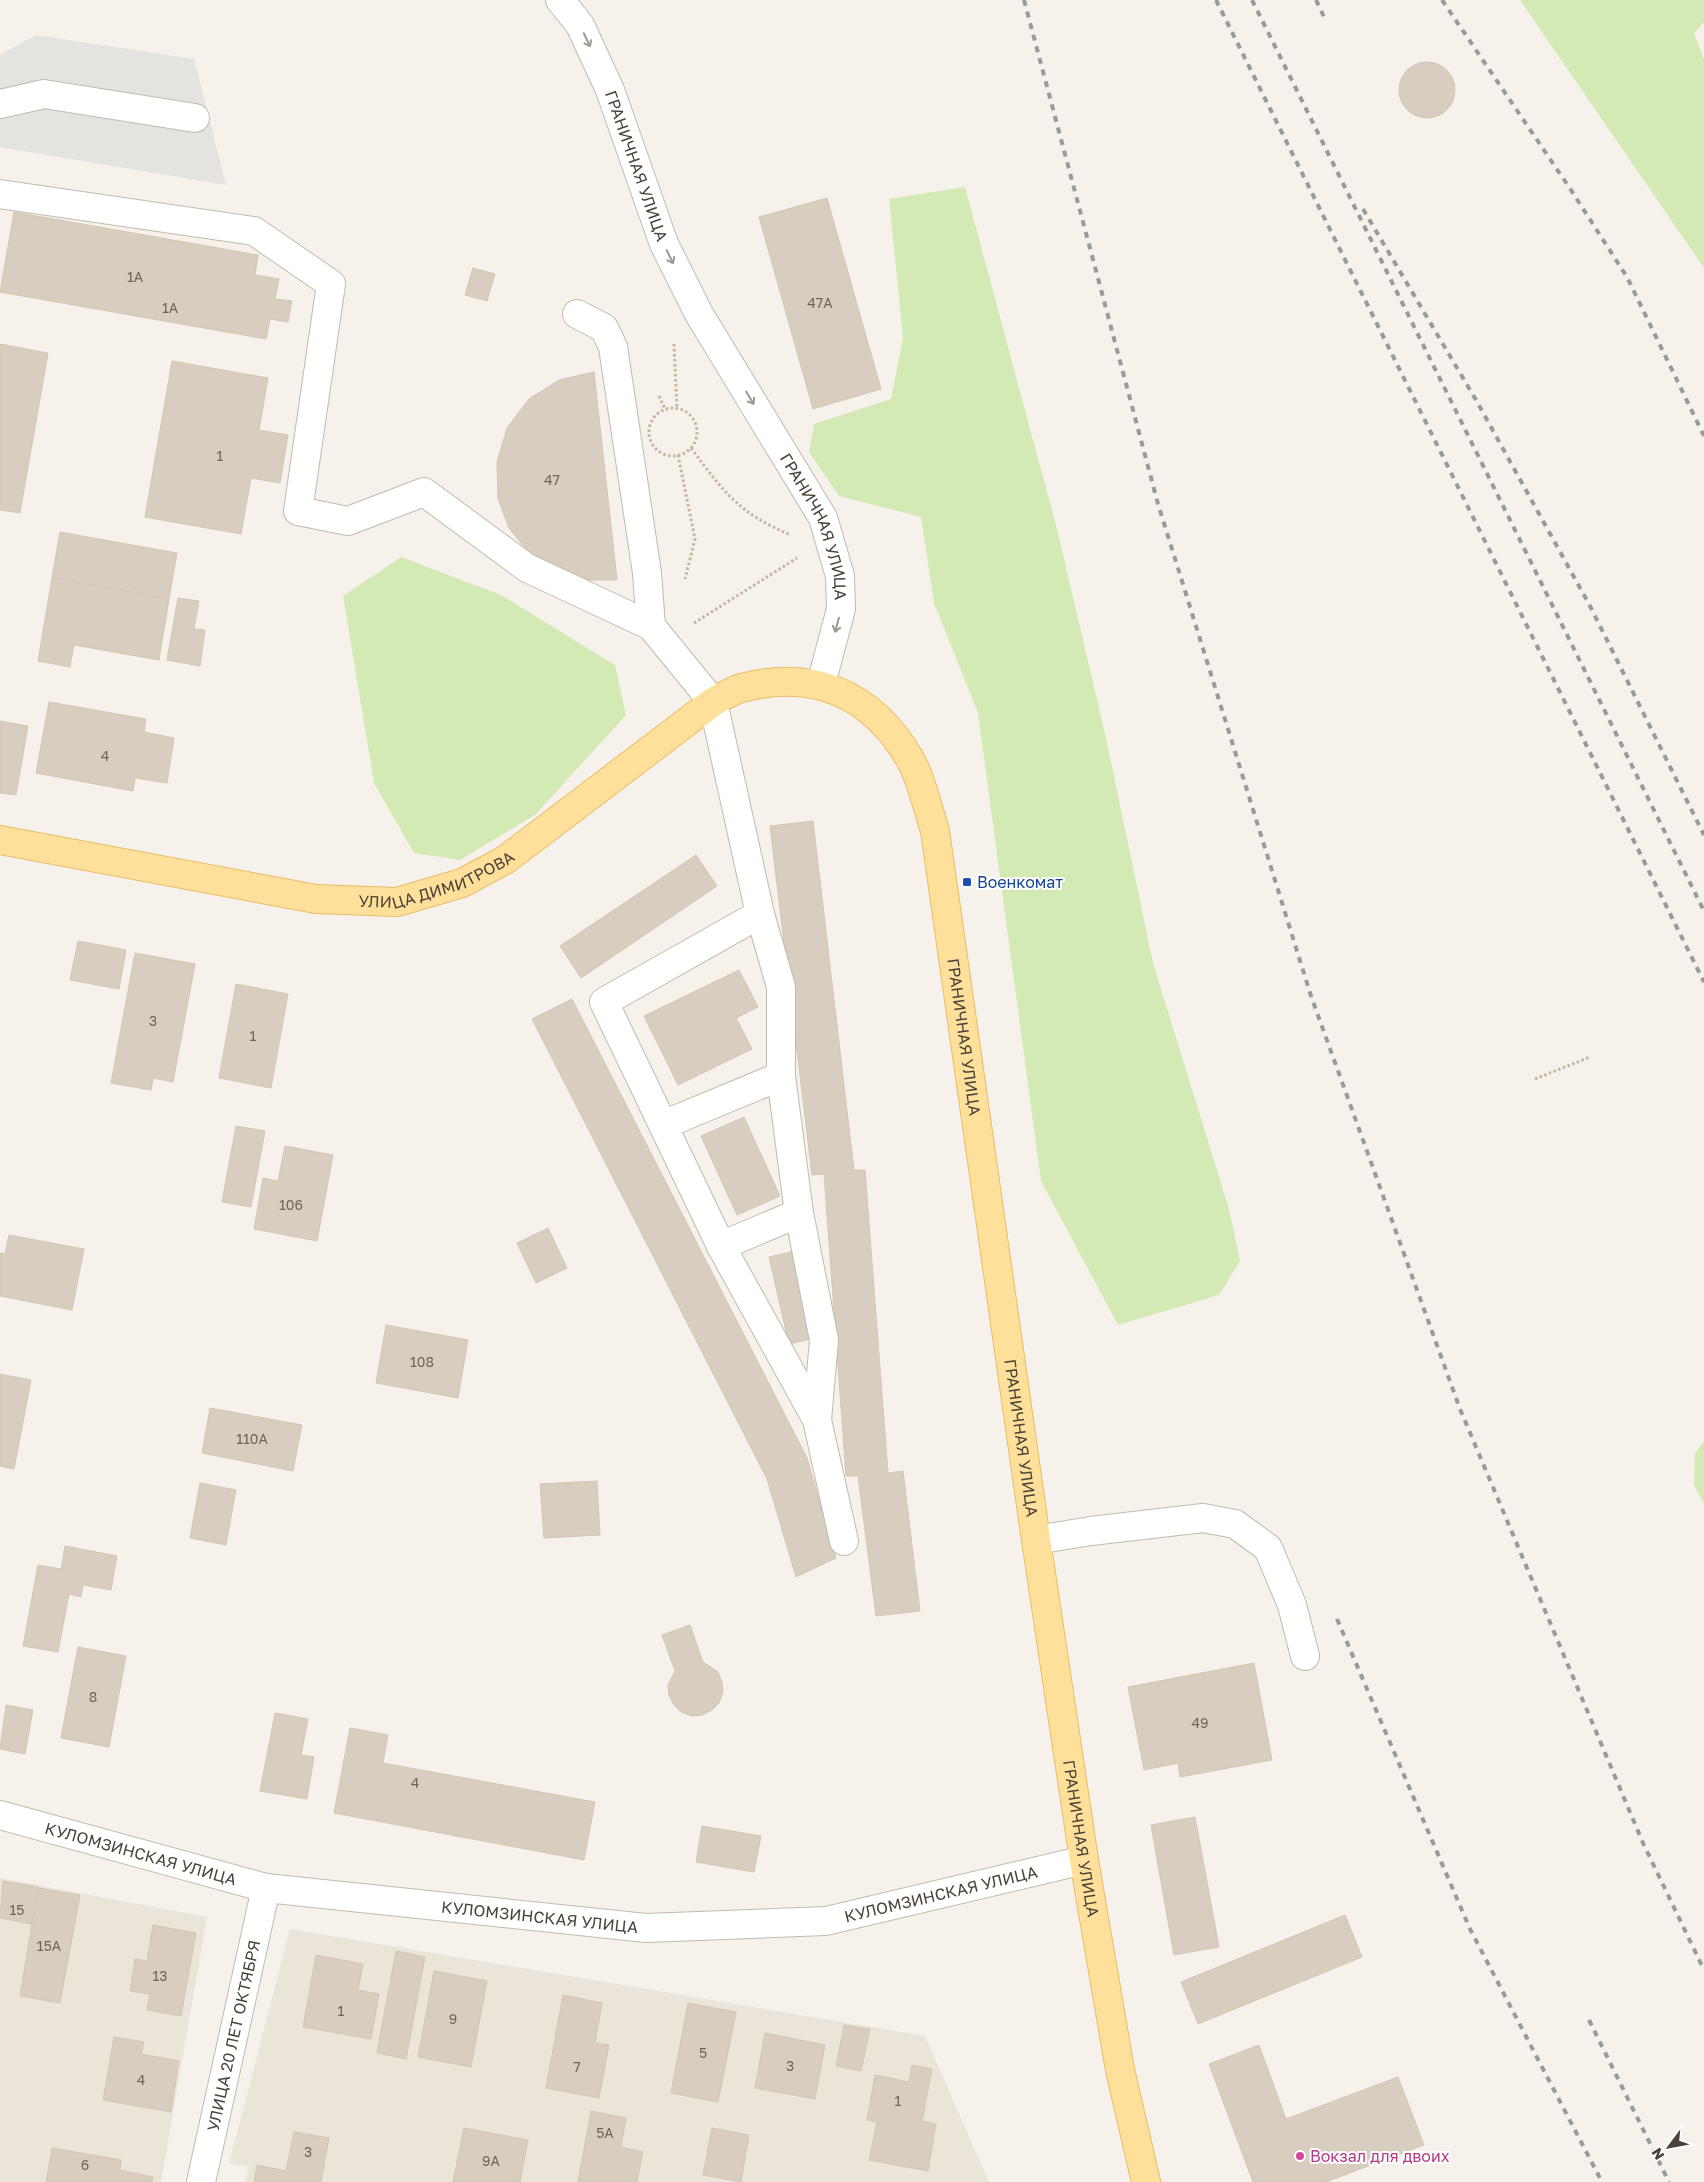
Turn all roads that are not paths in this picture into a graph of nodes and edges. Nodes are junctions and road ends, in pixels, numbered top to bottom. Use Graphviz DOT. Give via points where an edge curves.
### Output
graph roads {
  1 [pos="560,0"];
  2 [pos="0,104"];
  3 [pos="195,118"];
  4 [pos="0,194"];
  5 [pos="577,314"];
  6 [pos="659,635"];
  7 [pos="821,684"];
  8 [pos="713,702"];
  9 [pos="0,840"];
  10 [pos="760,914"];
  11 [pos="780,1076"];
  12 [pos="663,1125"];
  13 [pos="799,1213"];
  14 [pos="721,1246"];
  15 [pos="817,1420"];
  16 [pos="1036,1540"];
  17 [pos="844,1541"];
  18 [pos="1305,1656"];
  19 [pos="0,1814"];
  20 [pos="1084,1860"];
  21 [pos="266,1888"];
  22 [pos="201,2182"];
  23 [pos="1146,2182"];
  1 -- 7 [label="street, ГРАНИЧНАЯ УЛИЦА, one-way" via="580,25 610,90 664,244 699,314 823,518 823,542 840,576 841,609"];
  2 -- 3 [label="street" via="44,94"];
  4 -- 6 [label="street" via="254,231 331,284 298,511 348,521 424,492 526,568"];
  5 -- 6 [label="street" via="604,328 613,347"];
  6 -- 8 [label="street"];
  7 -- 8 [label="main road, УЛИЦА ДИМИТРОВА" via="779,682 740,688"];
  7 -- 16 [label="main road, ГРАНИЧНАЯ УЛИЦА" via="854,698 884,724 910,760 935,831"];
  8 -- 9 [label="main road, УЛИЦА ДИМИТРОВА" via="506,860 462,882 397,902 316,898"];
  8 -- 10 [label="street"];
  10 -- 11 [label="street" via="781,987"];
  10 -- 12 [label="street" via="604,1002"];
  11 -- 12 [label="street"];
  11 -- 13 [label="street"];
  12 -- 14 [label="street"];
  13 -- 14 [label="street"];
  13 -- 15 [label="street" via="824,1340"];
  14 -- 15 [label="street"];
  15 -- 17 [label="street"];
  16 -- 18 [label="street" via="1203,1518 1235,1524 1268,1548 1292,1605"];
  16 -- 20 [label="main road, ГРАНИЧНАЯ УЛИЦА"];
  19 -- 21 [label="street, КУЛОМЗИНСКАЯ УЛИЦА"];
  20 -- 21 [label="street, КУЛОМЗИНСКАЯ УЛИЦА" via="826,1921 646,1928"];
  20 -- 23 [label="main road, ГРАНИЧНАЯ УЛИЦА" via="1120,2070"];
  21 -- 22 [label="street, УЛИЦА 20 ЛЕТ ОКТЯБРЯ"];
}
